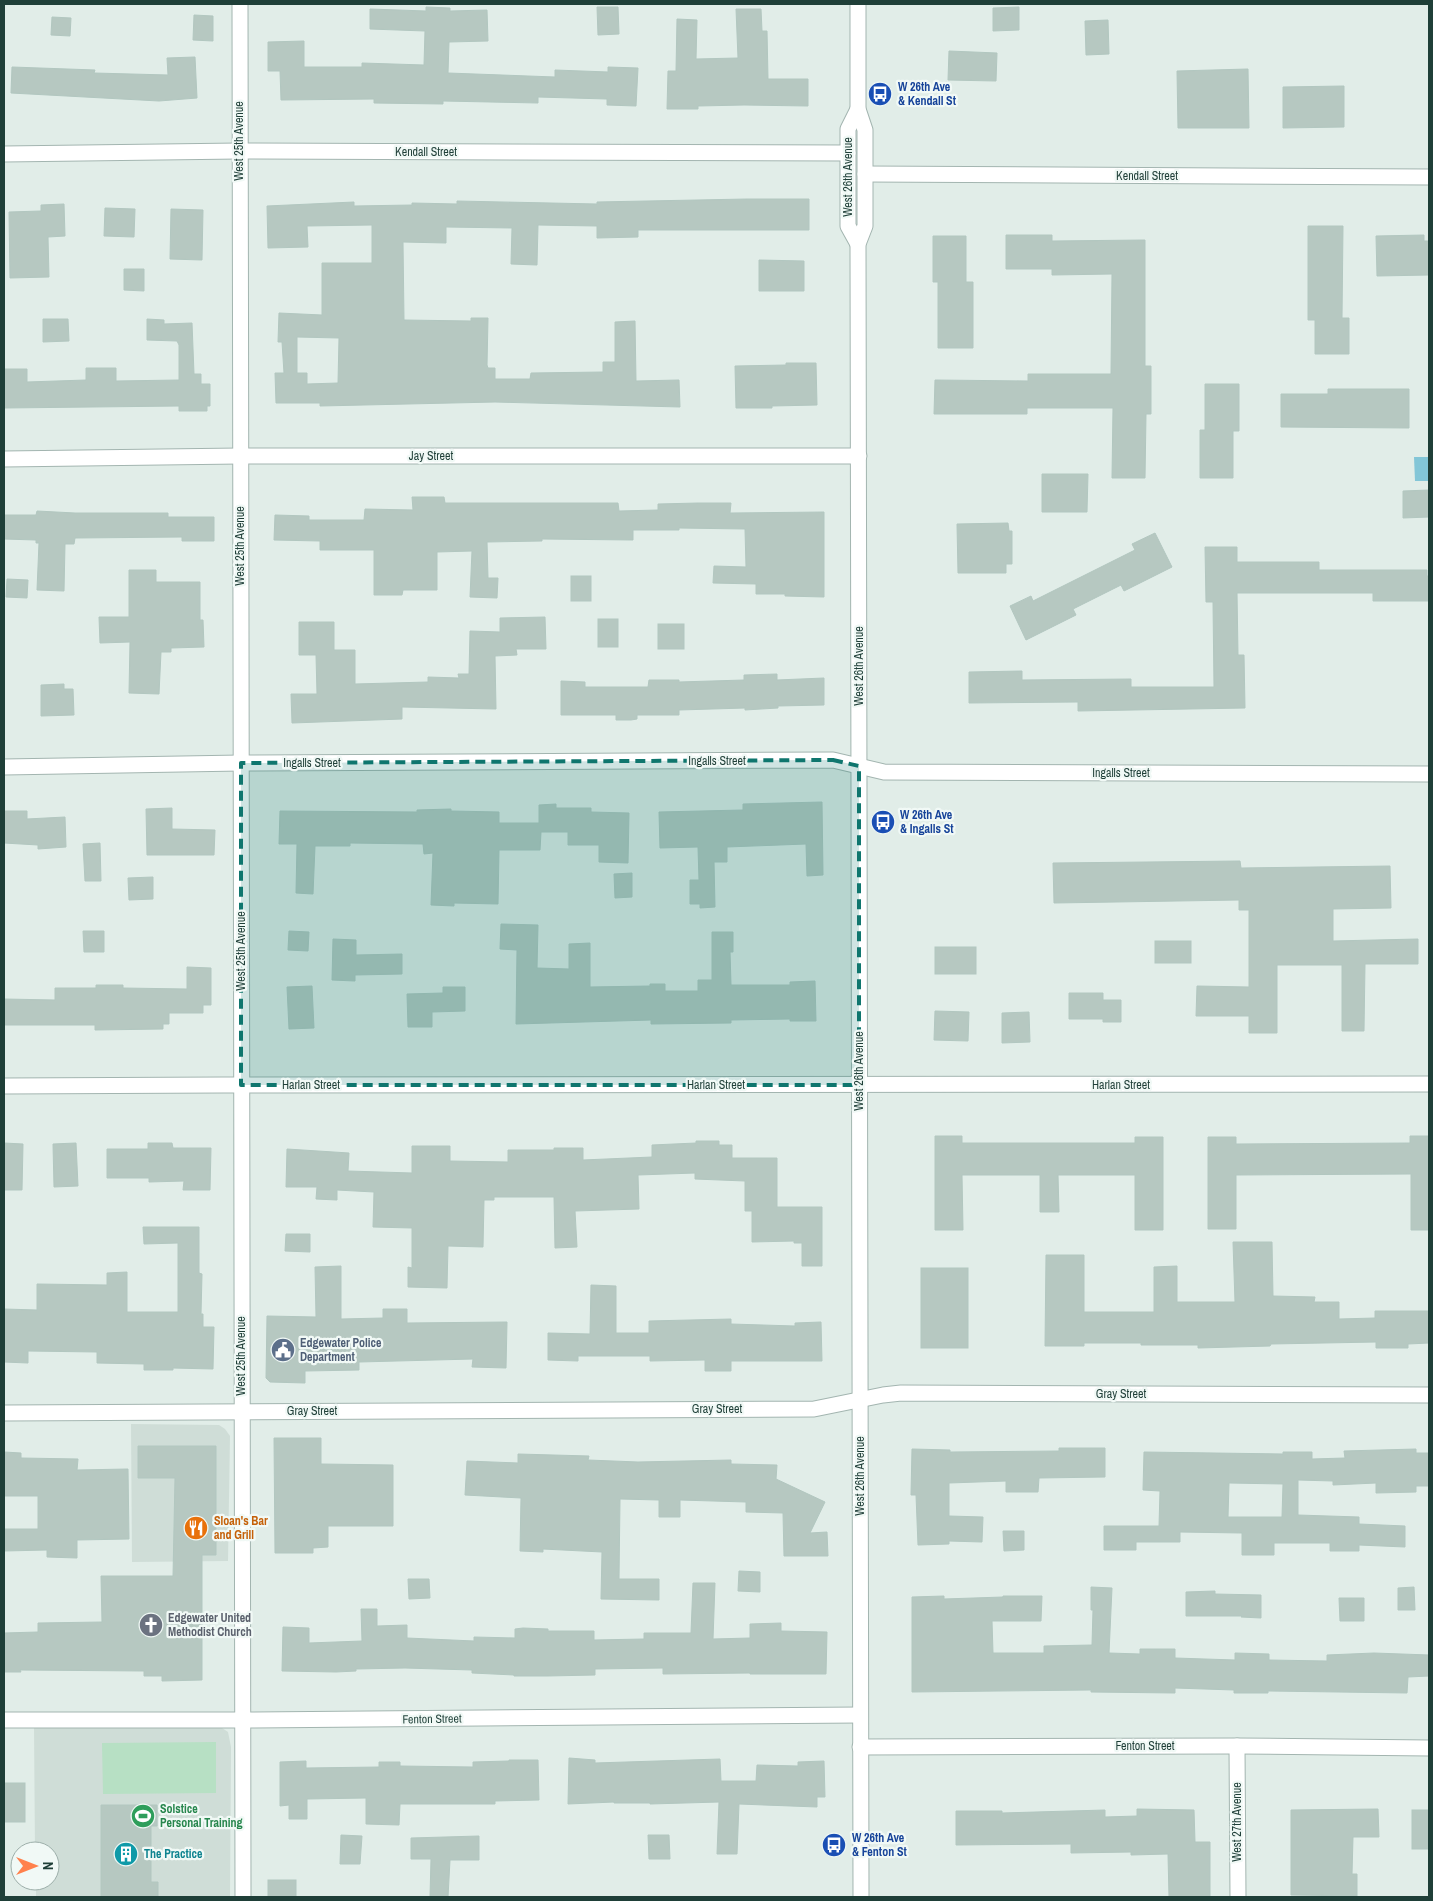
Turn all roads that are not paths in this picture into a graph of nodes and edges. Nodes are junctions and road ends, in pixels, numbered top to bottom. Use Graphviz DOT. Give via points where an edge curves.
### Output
graph roads {
  1 [pos="240,4"];
  2 [pos="858,4"];
  3 [pos="858,109"];
  4 [pos="239,151"];
  5 [pos="848,153"];
  6 [pos="4,154"];
  7 [pos="865,174"];
  8 [pos="1429,177"];
  9 [pos="858,244"];
  10 [pos="240,456"];
  11 [pos="858,456"];
  12 [pos="4,459"];
  13 [pos="241,763"];
  14 [pos="859,766"];
  15 [pos="4,767"];
  16 [pos="1429,774"];
  17 [pos="1429,1084"];
  18 [pos="241,1085"];
  19 [pos="859,1085"];
  20 [pos="4,1086"];
  21 [pos="1429,1395"];
  22 [pos="860,1401"];
  23 [pos="241,1412"];
  24 [pos="4,1413"];
  25 [pos="860,1715"];
  26 [pos="4,1720"];
  27 [pos="244,1720"];
  28 [pos="1237,1746"];
  29 [pos="860,1747"];
  30 [pos="1429,1748"];
  31 [pos="243,1897"];
  32 [pos="860,1897"];
  33 [pos="1238,1897"];
  1 -- 4 [label="street, West 25th Avenue"];
  2 -- 3 [label="street, West 26th Avenue"];
  3 -- 5 [label="street, West 26th Avenue" via="848,129"];
  3 -- 7 [label="street, West 26th Avenue" via="865,130"];
  4 -- 5 [label="street, Kendall Street"];
  4 -- 6 [label="street, Kendall Street"];
  4 -- 10 [label="street, West 25th Avenue"];
  5 -- 9 [label="street, West 26th Avenue" via="848,226"];
  7 -- 8 [label="street, Kendall Street"];
  7 -- 9 [label="street, West 26th Avenue" via="865,226"];
  9 -- 11 [label="street, West 26th Avenue"];
  10 -- 11 [label="street, Jay Street"];
  10 -- 12 [label="street, Jay Street"];
  10 -- 13 [label="street, West 25th Avenue"];
  11 -- 14 [label="street, West 26th Avenue"];
  13 -- 14 [label="street, Ingalls Street" via="833,760"];
  13 -- 15 [label="street, Ingalls Street"];
  13 -- 18 [label="street, West 25th Avenue"];
  14 -- 16 [label="street, Ingalls Street" via="884,772"];
  14 -- 19 [label="street, West 26th Avenue"];
  17 -- 19 [label="street, Harlan Street"];
  18 -- 19 [label="street, Harlan Street"];
  18 -- 20 [label="street, Harlan Street"];
  18 -- 23 [label="street, West 25th Avenue"];
  19 -- 22 [label="street, West 26th Avenue"];
  21 -- 22 [label="street, Gray Street" via="901,1393"];
  22 -- 23 [label="street, Gray Street" via="814,1409"];
  22 -- 25 [label="street, West 26th Avenue"];
  23 -- 24 [label="street, Gray Street"];
  23 -- 27 [label="street, West 25th Avenue"];
  25 -- 27 [label="street, Fenton Street"];
  25 -- 29 [label="street, West 26th Avenue"];
  26 -- 27 [label="street, Fenton Street"];
  27 -- 31 [label="street, West 25th Avenue"];
  28 -- 29 [label="street, Fenton Street"];
  28 -- 30 [label="street, Fenton Street"];
  28 -- 33 [label="street, West 27th Avenue"];
  29 -- 32 [label="street, West 26th Avenue"];
}
